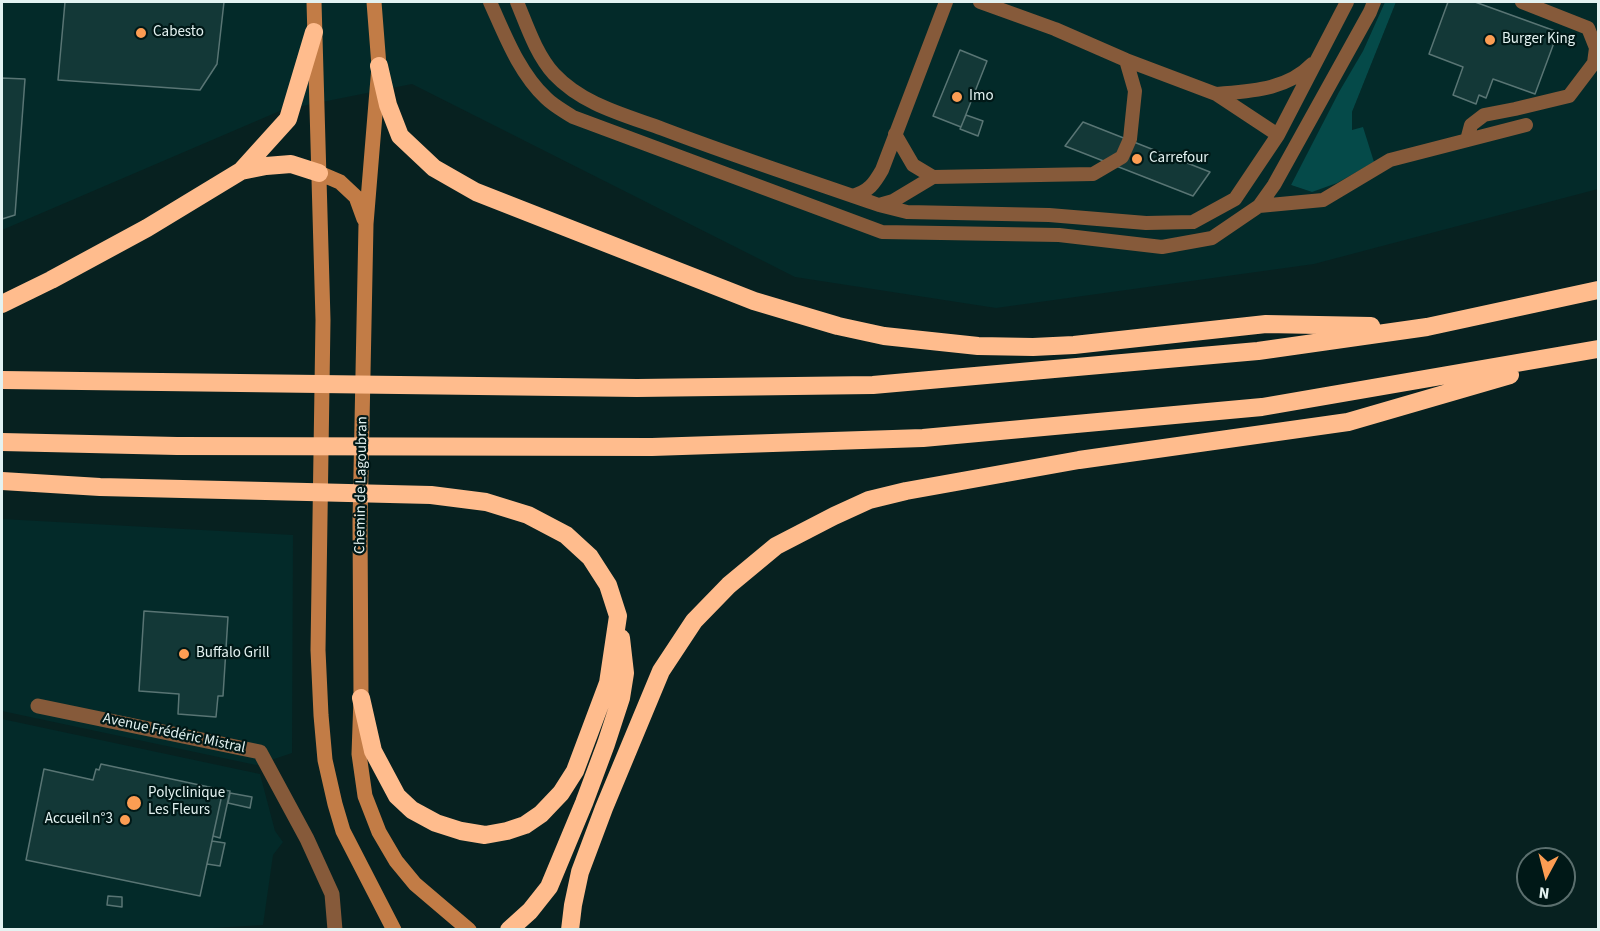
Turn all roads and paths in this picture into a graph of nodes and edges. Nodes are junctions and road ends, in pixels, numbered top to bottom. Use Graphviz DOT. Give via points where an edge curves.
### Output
graph roads {
  1 [pos="314,2"];
  2 [pos="374,2"];
  3 [pos="490,2"];
  4 [pos="517,2"];
  5 [pos="946,2"];
  6 [pos="980,2"];
  7 [pos="1347,2"];
  8 [pos="1374,2"];
  9 [pos="1522,2"];
  10 [pos="314,32"];
  11 [pos="1318,58"];
  12 [pos="1126,60"];
  13 [pos="379,66"];
  14 [pos="1216,94"];
  15 [pos="1526,124"];
  16 [pos="895,134"];
  17 [pos="1278,135"];
  18 [pos="1467,140"];
  19 [pos="241,171"];
  20 [pos="319,173"];
  21 [pos="933,177"];
  22 [pos="853,196"];
  23 [pos="879,206"];
  24 [pos="1259,206"];
  25 [pos="366,224"];
  26 [pos="1599,290"];
  27 [pos="2,304"];
  28 [pos="1426,327"];
  29 [pos="1596,350"];
  30 [pos="2,380"];
  31 [pos="2,442"];
  32 [pos="2,481"];
  33 [pos="618,616"];
  34 [pos="361,698"];
  35 [pos="38,706"];
  36 [pos="335,930"];
  37 [pos="394,930"];
  38 [pos="469,930"];
  39 [pos="509,930"];
  40 [pos="570,930"];
  1 -- 10 [label="main road"];
  2 -- 13 [label="main road, Chemin de Lagoubran"];
  3 -- 24 [label="lane" via="528,77 548,100 573,117 882,232 1059,235 1162,247 1212,238"];
  4 -- 22 [label="lane" via="538,51 554,74 573,91 594,103 699,143"];
  5 -- 16 [label="lane"];
  6 -- 12 [label="lane"];
  7 -- 11 [label="lane"];
  8 -- 24 [label="lane"];
  9 -- 18 [label="lane" via="1588,28 1596,48 1594,63 1569,96 1484,115 1471,125"];
  10 -- 19 [label="highway" via="288,119"];
  10 -- 20 [label="main road"];
  11 -- 14 [label="lane" via="1286,83"];
  11 -- 17 [label="lane"];
  12 -- 14 [label="lane"];
  12 -- 21 [label="lane" via="1135,91 1130,139 1122,157 1093,174"];
  13 -- 25 [label="main road, Chemin de Lagoubran"];
  13 -- 28 [label="highway" via="400,136 434,168 476,192 754,301 838,326 930,342 1033,347 1266,324"];
  14 -- 17 [label="lane"];
  15 -- 18 [label="lane"];
  16 -- 21 [label="lane" via="913,165"];
  16 -- 22 [label="lane" via="874,184"];
  17 -- 23 [label="lane" via="1235,199 1192,222 907,212"];
  18 -- 24 [label="lane" via="1390,160 1323,200"];
  19 -- 20 [label="highway" via="291,164"];
  19 -- 27 [label="highway" via="147,228"];
  20 -- 25 [label="main road" via="340,182 356,197"];
  20 -- 37 [label="main road" via="323,320 318,650 325,760 343,831"];
  21 -- 23 [label="lane"];
  22 -- 23 [label="lane"];
  25 -- 34 [label="main road, Chemin de Lagoubran"];
  26 -- 28 [label="highway"];
  28 -- 30 [label="highway" via="1258,351 873,385 637,388"];
  29 -- 31 [label="highway" via="1262,407 922,438 652,447"];
  29 -- 40 [label="highway" via="1348,422 1056,464 906,491 869,500 776,546 694,621 661,671 580,872"];
  32 -- 33 [label="highway" via="431,495 486,502 528,515 566,535 590,557 608,585"];
  33 -- 34 [label="highway" via="608,683 575,771 541,814 507,831 485,836 461,831 436,824 412,810 397,796 373,752"];
  33 -- 39 [label="highway" via="625,674 606,744 549,887"];
  34 -- 38 [label="main road, Chemin de Lagoubran" via="358,754 365,796 379,832 416,884"];
  35 -- 36 [label="street, Avenue Frédéric Mistral" via="260,752 332,894"];
}
